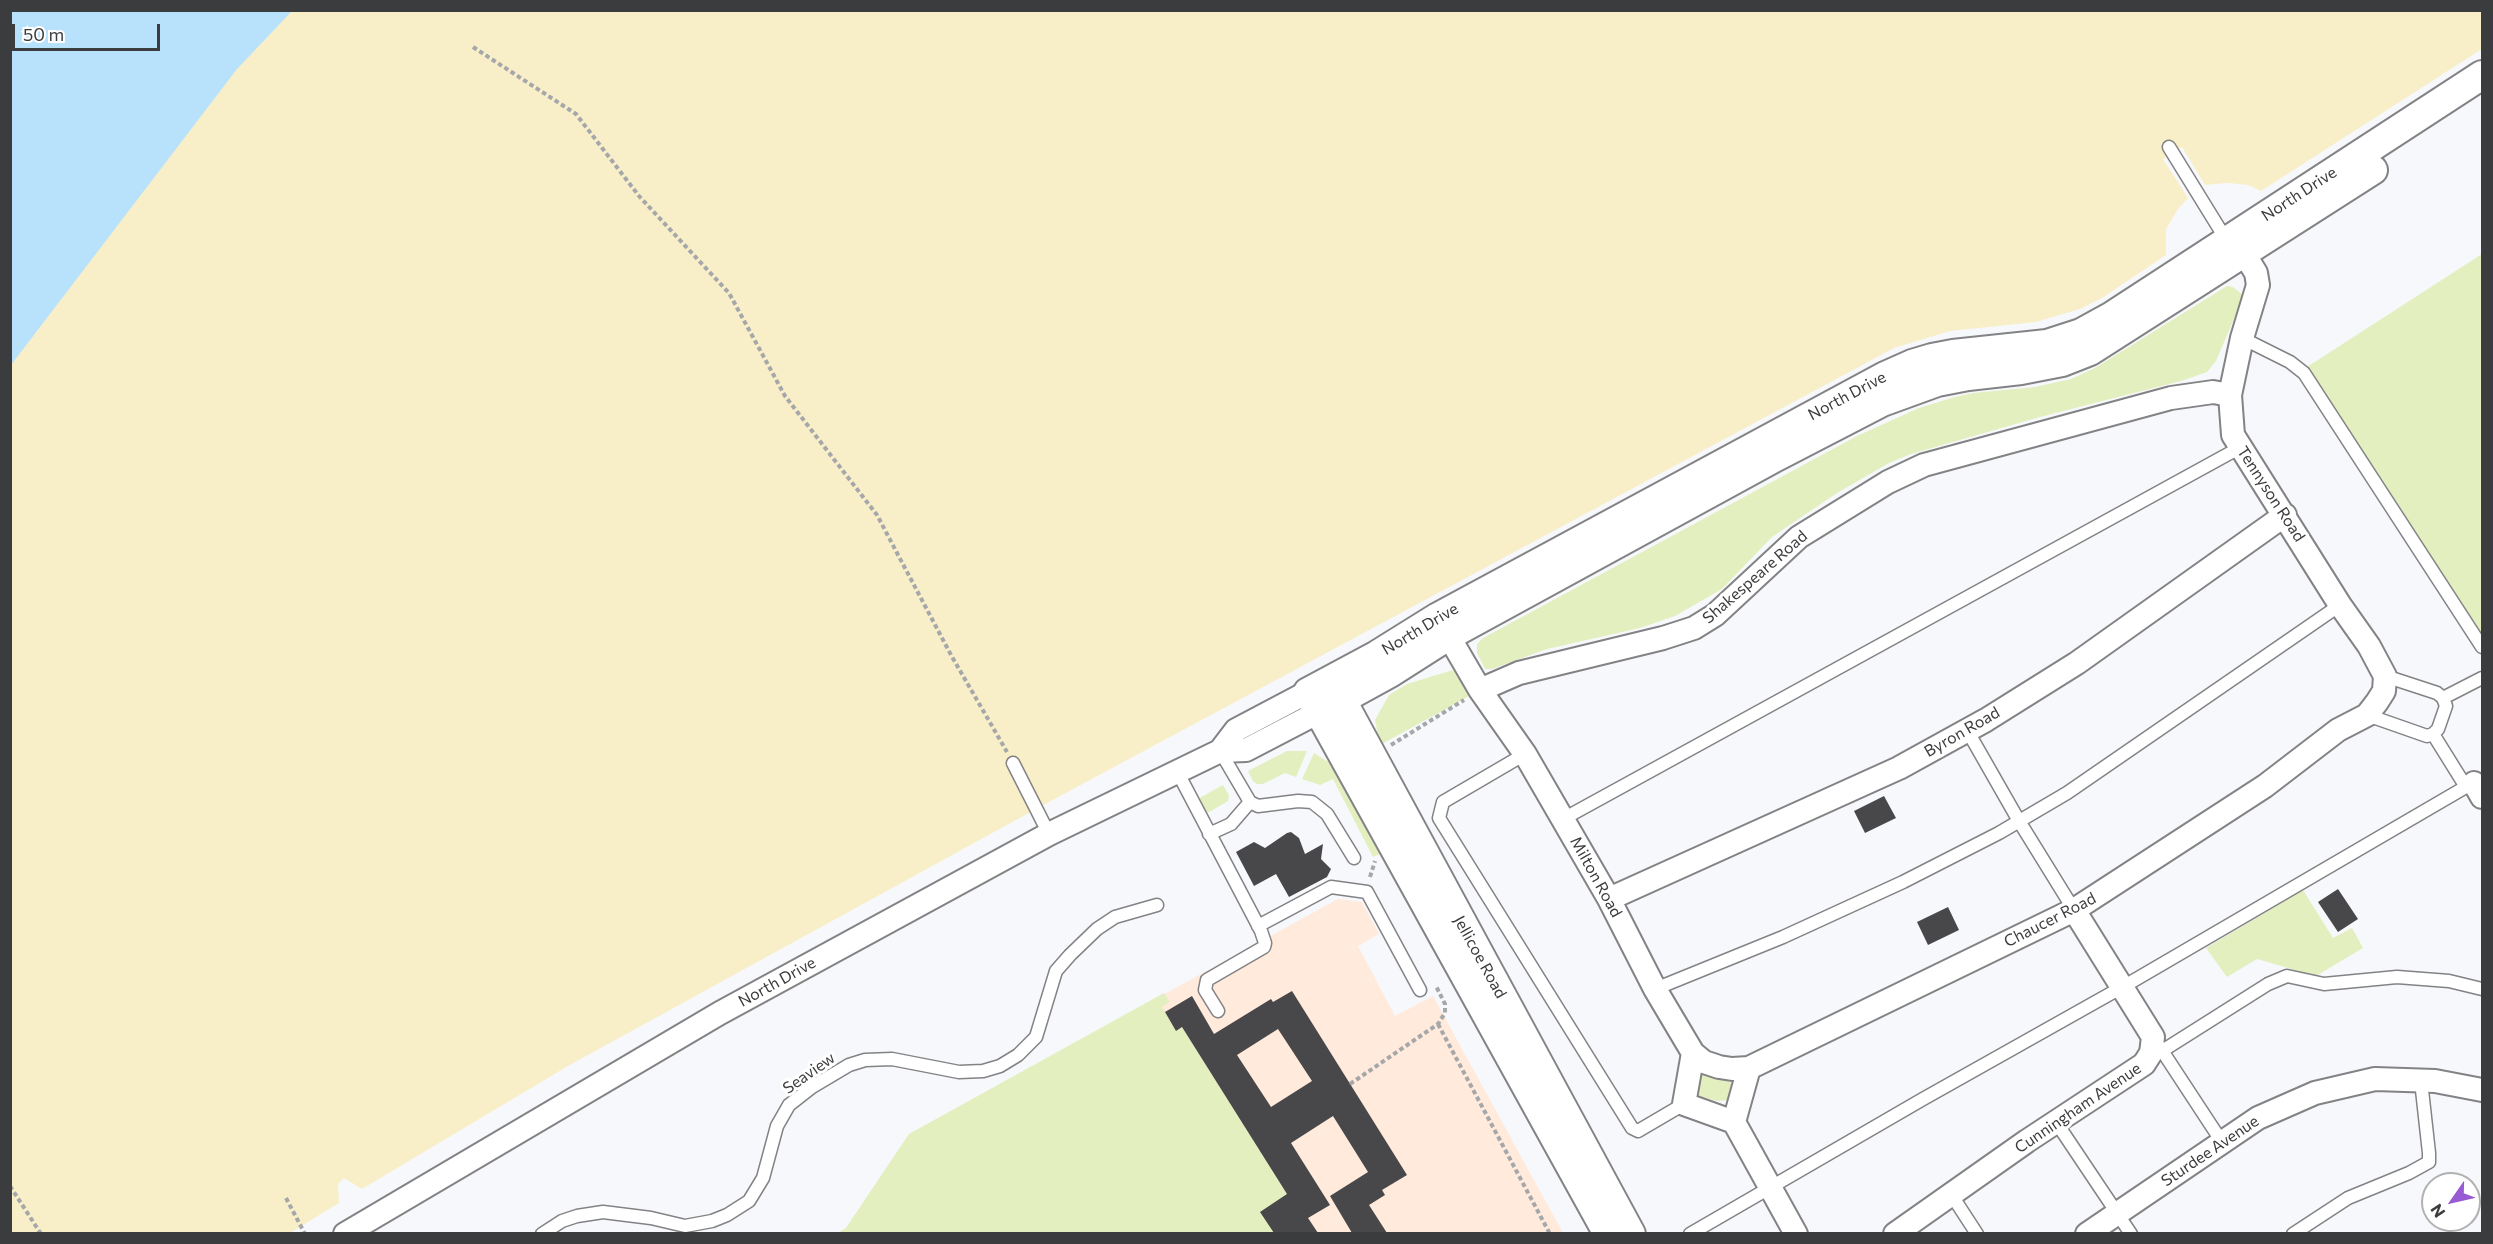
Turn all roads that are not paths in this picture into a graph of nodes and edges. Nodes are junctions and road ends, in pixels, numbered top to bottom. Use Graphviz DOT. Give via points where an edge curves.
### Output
graph roads {
  1 [pos="2482,75"];
  2 [pos="2482,99"];
  3 [pos="2169,147"];
  4 [pos="2235,244"];
  5 [pos="2242,338"];
  6 [pos="2230,395"];
  7 [pos="2241,447"];
  8 [pos="2285,515"];
  9 [pos="2340,605"];
  10 [pos="1443,626"];
  11 [pos="2482,647"];
  12 [pos="2385,676"];
  13 [pos="2482,678"];
  14 [pos="1480,690"];
  15 [pos="1325,696"];
  16 [pos="2443,698"];
  17 [pos="2372,709"];
  18 [pos="1967,730"];
  19 [pos="2433,734"];
  20 [pos="1220,751"];
  21 [pos="1525,754"];
  22 [pos="1013,763"];
  23 [pos="1178,773"];
  24 [pos="2476,786"];
  25 [pos="1250,802"];
  26 [pos="1563,819"];
  27 [pos="2019,821"];
  28 [pos="1049,834"];
  29 [pos="1209,834"];
  30 [pos="1354,858"];
  31 [pos="1609,899"];
  32 [pos="1157,905"];
  33 [pos="2074,910"];
  34 [pos="1258,926"];
  35 [pos="2122,987"];
  36 [pos="1655,989"];
  37 [pos="2482,989"];
  38 [pos="1420,990"];
  39 [pos="1218,1011"];
  40 [pos="2158,1044"];
  41 [pos="1693,1053"];
  42 [pos="1749,1068"];
  43 [pos="2421,1081"];
  44 [pos="2482,1090"];
  45 [pos="1684,1104"];
  46 [pos="1734,1122"];
  47 [pos="2056,1122"];
  48 [pos="2222,1142"];
  49 [pos="1770,1188"];
  50 [pos="1951,1194"];
  51 [pos="2118,1213"];
  52 [pos="1792,1232"];
  53 [pos="345,1233"];
  54 [pos="542,1233"];
  55 [pos="1608,1233"];
  56 [pos="1632,1233"];
  57 [pos="1690,1233"];
  58 [pos="1895,1233"];
  59 [pos="1977,1233"];
  60 [pos="2087,1233"];
  61 [pos="2131,1233"];
  62 [pos="2293,1233"];
  1 -- 4 [label="street, North Drive"];
  2 -- 4 [label="street, North Drive"];
  3 -- 4 [label="lane"];
  4 -- 5 [label="street, Tennyson Road" via="2256,273 2258,285"];
  4 -- 10 [label="street, North Drive" via="2081,333 2047,344 1932,358 1885,375"];
  5 -- 6 [label="street, Tennyson Road"];
  5 -- 11 [label="lane" via="2290,362 2304,374"];
  6 -- 7 [label="street, Tennyson Road" via="2233,435"];
  6 -- 14 [label="street, Shakespeare Road" via="2213,392 2171,398 1924,465 1888,482 1799,537 1715,615 1694,628 1519,674"];
  7 -- 8 [label="street, Tennyson Road"];
  7 -- 26 [label="lane"];
  8 -- 9 [label="street, Tennyson Road"];
  8 -- 18 [label="street, Byron Road" via="2077,663"];
  9 -- 12 [label="street, Tennyson Road"];
  9 -- 27 [label="lane" via="2067,794"];
  10 -- 14 [label="street, Milton Road"];
  10 -- 15 [label="street, North Drive" via="1377,655"];
  12 -- 16 [label="lane"];
  12 -- 17 [label="street" via="2384,691"];
  13 -- 16 [label="lane"];
  14 -- 21 [label="street, Milton Road"];
  15 -- 20 [label="street, North Drive" via="1236,730"];
  15 -- 55 [label="street, Jellicoe Road"];
  15 -- 56 [label="street, Jellicoe Road" via="1371,757"];
  16 -- 19 [label="lane" via="2446,706"];
  17 -- 19 [label="lane" via="2427,736"];
  17 -- 33 [label="street, Chaucer Road" via="2265,786"];
  18 -- 27 [label="lane"];
  18 -- 31 [label="street, Byron Road" via="1899,768"];
  19 -- 24 [label="lane"];
  20 -- 23 [label="street, North Drive"];
  20 -- 25 [label="lane"];
  21 -- 26 [label="street, Milton Road"];
  21 -- 45 [label="lane" via="1443,802 1439,818 1632,1128 1638,1131"];
  22 -- 28 [label="lane"];
  23 -- 28 [label="street, North Drive"];
  23 -- 29 [label="lane"];
  24 -- 35 [label="lane"];
  25 -- 29 [label="lane" via="1231,824"];
  25 -- 30 [label="lane" via="1258,806 1312,802 1327,814"];
  26 -- 31 [label="street, Milton Road"];
  27 -- 33 [label="lane"];
  27 -- 36 [label="lane" via="1904,882"];
  28 -- 53 [label="street, North Drive" via="710,1019"];
  29 -- 34 [label="lane"];
  31 -- 36 [label="street, Milton Road"];
  32 -- 54 [label="lane, Seaview" via="1115,917 1070,955 1056,971 1036,1036 1000,1066 959,1072 892,1059 865,1060 812,1087 789,1105 777,1126 763,1178 748,1201 727,1215 685,1226 603,1212 562,1221"];
  33 -- 35 [label="street"];
  33 -- 42 [label="street, Chaucer Road"];
  34 -- 38 [label="lane" via="1331,886 1367,892"];
  34 -- 39 [label="lane" via="1264,947 1205,985"];
  35 -- 40 [label="street"];
  35 -- 49 [label="lane"];
  36 -- 41 [label="street, Milton Road"];
  37 -- 40 [label="lane" via="2449,981 2397,977 2324,984 2287,976"];
  40 -- 47 [label="street, Cunningham Avenue" via="2144,1064"];
  40 -- 48 [label="lane"];
  41 -- 42 [label="street, Chaucer Road" via="1704,1062 1732,1069"];
  41 -- 45 [label="street"];
  42 -- 46 [label="street"];
  43 -- 44 [label="street, Sturdee Avenue"];
  43 -- 48 [label="street, Sturdee Avenue" via="2375,1079 2315,1093 2258,1118"];
  43 -- 62 [label="lane" via="2428,1162 2348,1198"];
  45 -- 46 [label="street"];
  46 -- 49 [label="street"];
  47 -- 50 [label="street, Cunningham Avenue"];
  47 -- 51 [label="lane"];
  48 -- 51 [label="street, Sturdee Avenue"];
  49 -- 52 [label="street"];
  49 -- 57 [label="lane"];
  50 -- 58 [label="street, Cunningham Avenue"];
  50 -- 59 [label="lane"];
  51 -- 60 [label="street, Sturdee Avenue"];
  51 -- 61 [label="lane"];
}
